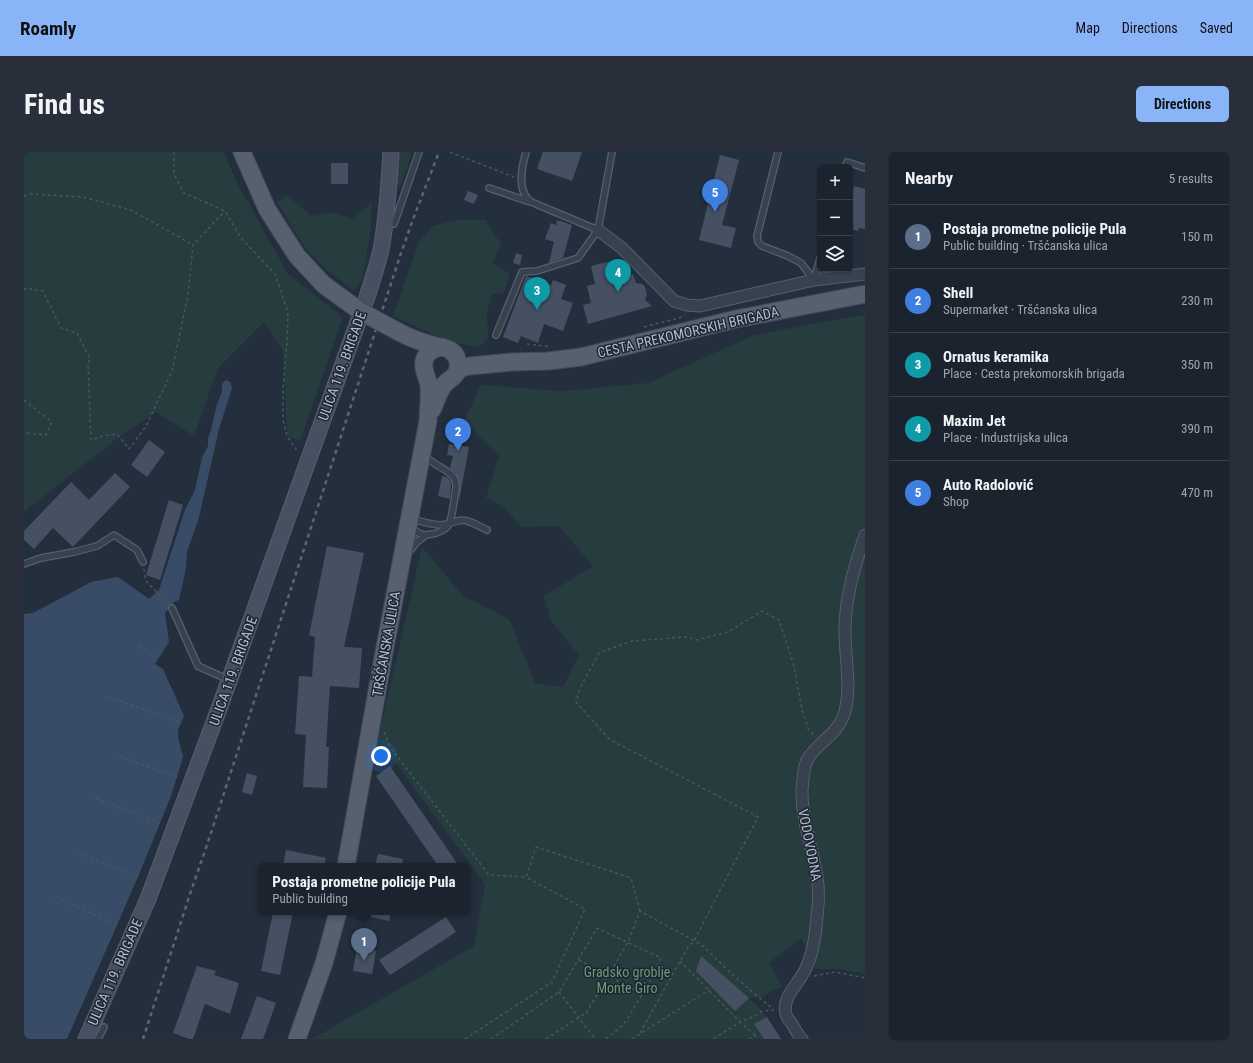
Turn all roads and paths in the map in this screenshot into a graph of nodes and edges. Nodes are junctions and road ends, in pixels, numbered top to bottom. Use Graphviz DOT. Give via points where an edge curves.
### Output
graph roads {
  1 [pos="174,152"];
  2 [pos="242,152"];
  3 [pos="391,152"];
  4 [pos="419,152"];
  5 [pos="450,152"];
  6 [pos="526,152"];
  7 [pos="612,152"];
  8 [pos="778,152"];
  9 [pos="853,164"];
  10 [pos="865,168"];
  11 [pos="522,180"];
  12 [pos="489,188"];
  13 [pos="24,196"];
  14 [pos="395,201"];
  15 [pos="536,204"];
  16 [pos="225,211"];
  17 [pos="394,224"];
  18 [pos="598,230"];
  19 [pos="193,245"];
  20 [pos="817,269"];
  21 [pos="865,274"];
  22 [pos="814,280"];
  23 [pos="24,290"];
  24 [pos="865,294"];
  25 [pos="700,306"];
  26 [pos="643,328"];
  27 [pos="399,332"];
  28 [pos="496,335"];
  29 [pos="527,344"];
  30 [pos="555,347"];
  31 [pos="447,349"];
  32 [pos="511,362"];
  33 [pos="425,368"];
  34 [pos="452,376"];
  35 [pos="24,400"];
  36 [pos="428,421"];
  37 [pos="24,433"];
  38 [pos="422,449"];
  39 [pos="299,454"];
  40 [pos="409,518"];
  41 [pos="449,524"];
  42 [pos="487,530"];
  43 [pos="426,535"];
  44 [pos="865,535"];
  45 [pos="143,562"];
  46 [pos="24,564"];
  47 [pos="401,564"];
  48 [pos="172,608"];
  49 [pos="138,646"];
  50 [pos="158,659"];
  51 [pos="229,680"];
  52 [pos="108,697"];
  53 [pos="182,723"];
  54 [pos="825,741"];
  55 [pos="390,747"];
  56 [pos="113,754"];
  57 [pos="177,777"];
  58 [pos="96,798"];
  59 [pos="159,823"];
  60 [pos="74,851"];
  61 [pos="347,863"];
  62 [pos="138,877"];
  63 [pos="526,877"];
  64 [pos="55,897"];
  65 [pos="640,911"];
  66 [pos="337,915"];
  67 [pos="117,925"];
  68 [pos="694,941"];
  69 [pos="628,942"];
  70 [pos="578,959"];
  71 [pos="680,961"];
  72 [pos="608,977"];
  73 [pos="865,978"];
  74 [pos="797,984"];
  75 [pos="709,990"];
  76 [pos="559,992"];
  77 [pos="642,994"];
  78 [pos="774,1010"];
  79 [pos="786,1015"];
  80 [pos="579,1016"];
  81 [pos="740,1022"];
  82 [pos="104,1026"];
  83 [pos="640,1033"];
  84 [pos="755,1035"];
  85 [pos="86,1039"];
  86 [pos="98,1039"];
  87 [pos="297,1039"];
  88 [pos="465,1039"];
  89 [pos="491,1039"];
  90 [pos="546,1039"];
  91 [pos="595,1039"];
  92 [pos="605,1039"];
  93 [pos="632,1039"];
  94 [pos="713,1039"];
  95 [pos="749,1039"];
  96 [pos="758,1039"];
  97 [pos="802,1039"];
  1 -- 16 [label="path" via="174,174 184,193"];
  2 -- 27 [label="main road, bridge" via="267,209 297,256 324,284 360,311"];
  3 -- 14 [label="main road, ULICA 119. BRIGADE"];
  4 -- 14 [label="lane"];
  5 -- 11 [label="path"];
  6 -- 11 [label="lane"];
  7 -- 18 [label="lane"];
  8 -- 22 [label="lane" via="757,236 758,242 800,263"];
  9 -- 10 [label="lane"];
  11 -- 15 [label="lane" via="523,190 528,199"];
  12 -- 15 [label="lane"];
  13 -- 19 [label="path" via="30,194 84,197 131,210"];
  14 -- 17 [label="lane"];
  14 -- 51 [label="main road, ULICA 119. BRIGADE" via="367,297"];
  15 -- 18 [label="lane"];
  16 -- 19 [label="path"];
  16 -- 39 [label="path" via="241,238 276,274 288,313 283,420 287,436"];
  18 -- 25 [label="street" via="622,248 674,301"];
  18 -- 28 [label="lane" via="578,258 537,271 522,272"];
  19 -- 23 [label="path" via="188,295 172,371 146,426 129,449 117,434 91,440 88,364 90,359 77,333 61,328 43,290"];
  20 -- 22 [label="lane"];
  21 -- 22 [label="street"];
  22 -- 25 [label="street"];
  24 -- 32 [label="main road, CESTA PREKOMORSKIH BRIGADA" via="736,319 581,357"];
  25 -- 26 [label="path" via="679,318"];
  27 -- 31 [label="main road, CESTA PREKOMORSKIH BRIGADA"];
  27 -- 33 [label="main road" via="416,350"];
  29 -- 30 [label="path"];
  31 -- 32 [label="main road, CESTA PREKOMORSKIH BRIGADA" via="470,356"];
  31 -- 33 [label="main road" via="435,348 428,352"];
  31 -- 34 [label="main road" via="456,355 458,362"];
  32 -- 34 [label="main road, CESTA PREKOMORSKIH BRIGADA" via="461,368"];
  33 -- 34 [label="main road" via="429,377 437,381"];
  33 -- 36 [label="main road" via="429,391"];
  34 -- 36 [label="main road" via="440,390"];
  35 -- 37 [label="path" via="52,422 46,434"];
  36 -- 38 [label="main road, TRŠĆANSKA ULICA"];
  38 -- 40 [label="main road, TRŠĆANSKA ULICA"];
  38 -- 41 [label="lane" via="430,460 452,474 456,481"];
  40 -- 41 [label="lane"];
  40 -- 43 [label="lane" via="415,531"];
  40 -- 47 [label="main road, TRŠĆANSKA ULICA"];
  41 -- 42 [label="lane" via="463,520"];
  41 -- 43 [label="lane" via="439,532"];
  43 -- 47 [label="lane" via="417,542"];
  44 -- 54 [label="street, VODOVODNA" via="848,594 845,626 848,681 846,710 839,725"];
  45 -- 46 [label="lane" via="137,550 114,534 97,546"];
  45 -- 48 [label="path" via="146,581"];
  47 -- 61 [label="main road, TRŠĆANSKA ULICA"];
  48 -- 51 [label="lane" via="198,666"];
  49 -- 50 [label="path"];
  51 -- 85 [label="main road, ULICA 119. BRIGADE" via="148,899"];
  52 -- 53 [label="path"];
  54 -- 68 [label="path" via="809,731 802,710 794,666 778,620 762,611 728,632 697,640 686,637 632,641 599,653 580,688 576,702 609,739 758,817"];
  54 -- 74 [label="street, VODOVODNA" via="807,761 804,772 802,806 818,880 819,897 812,950 806,969"];
  55 -- 63 [label="path" via="489,875"];
  56 -- 57 [label="path"];
  58 -- 59 [label="path"];
  60 -- 62 [label="path"];
  63 -- 65 [label="path" via="536,847 631,878"];
  63 -- 88 [label="path" via="585,909 552,982"];
  64 -- 67 [label="path"];
  65 -- 68 [label="path"];
  65 -- 69 [label="path"];
  66 -- 87 [label="main road" via="324,963"];
  68 -- 71 [label="path"];
  68 -- 78 [label="path" via="702,945"];
  69 -- 70 [label="path" via="597,928"];
  69 -- 72 [label="path"];
  69 -- 77 [label="path" via="661,958"];
  70 -- 72 [label="path"];
  70 -- 76 [label="path"];
  71 -- 75 [label="path"];
  71 -- 83 [label="path"];
  72 -- 77 [label="path"];
  72 -- 80 [label="path" via="587,1012"];
  73 -- 74 [label="path" via="835,972 813,976"];
  74 -- 79 [label="street, VODOVODNA" via="787,999"];
  75 -- 81 [label="path"];
  75 -- 83 [label="path"];
  76 -- 80 [label="path"];
  76 -- 89 [label="path"];
  77 -- 92 [label="path" via="620,1028"];
  78 -- 79 [label="path"];
  78 -- 81 [label="path" via="762,1010"];
  79 -- 97 [label="street"];
  80 -- 90 [label="path"];
  80 -- 91 [label="path"];
  81 -- 84 [label="path"];
  81 -- 94 [label="path"];
  82 -- 86 [label="lane"];
  83 -- 93 [label="path"];
  84 -- 95 [label="path"];
  84 -- 96 [label="path"];
}
